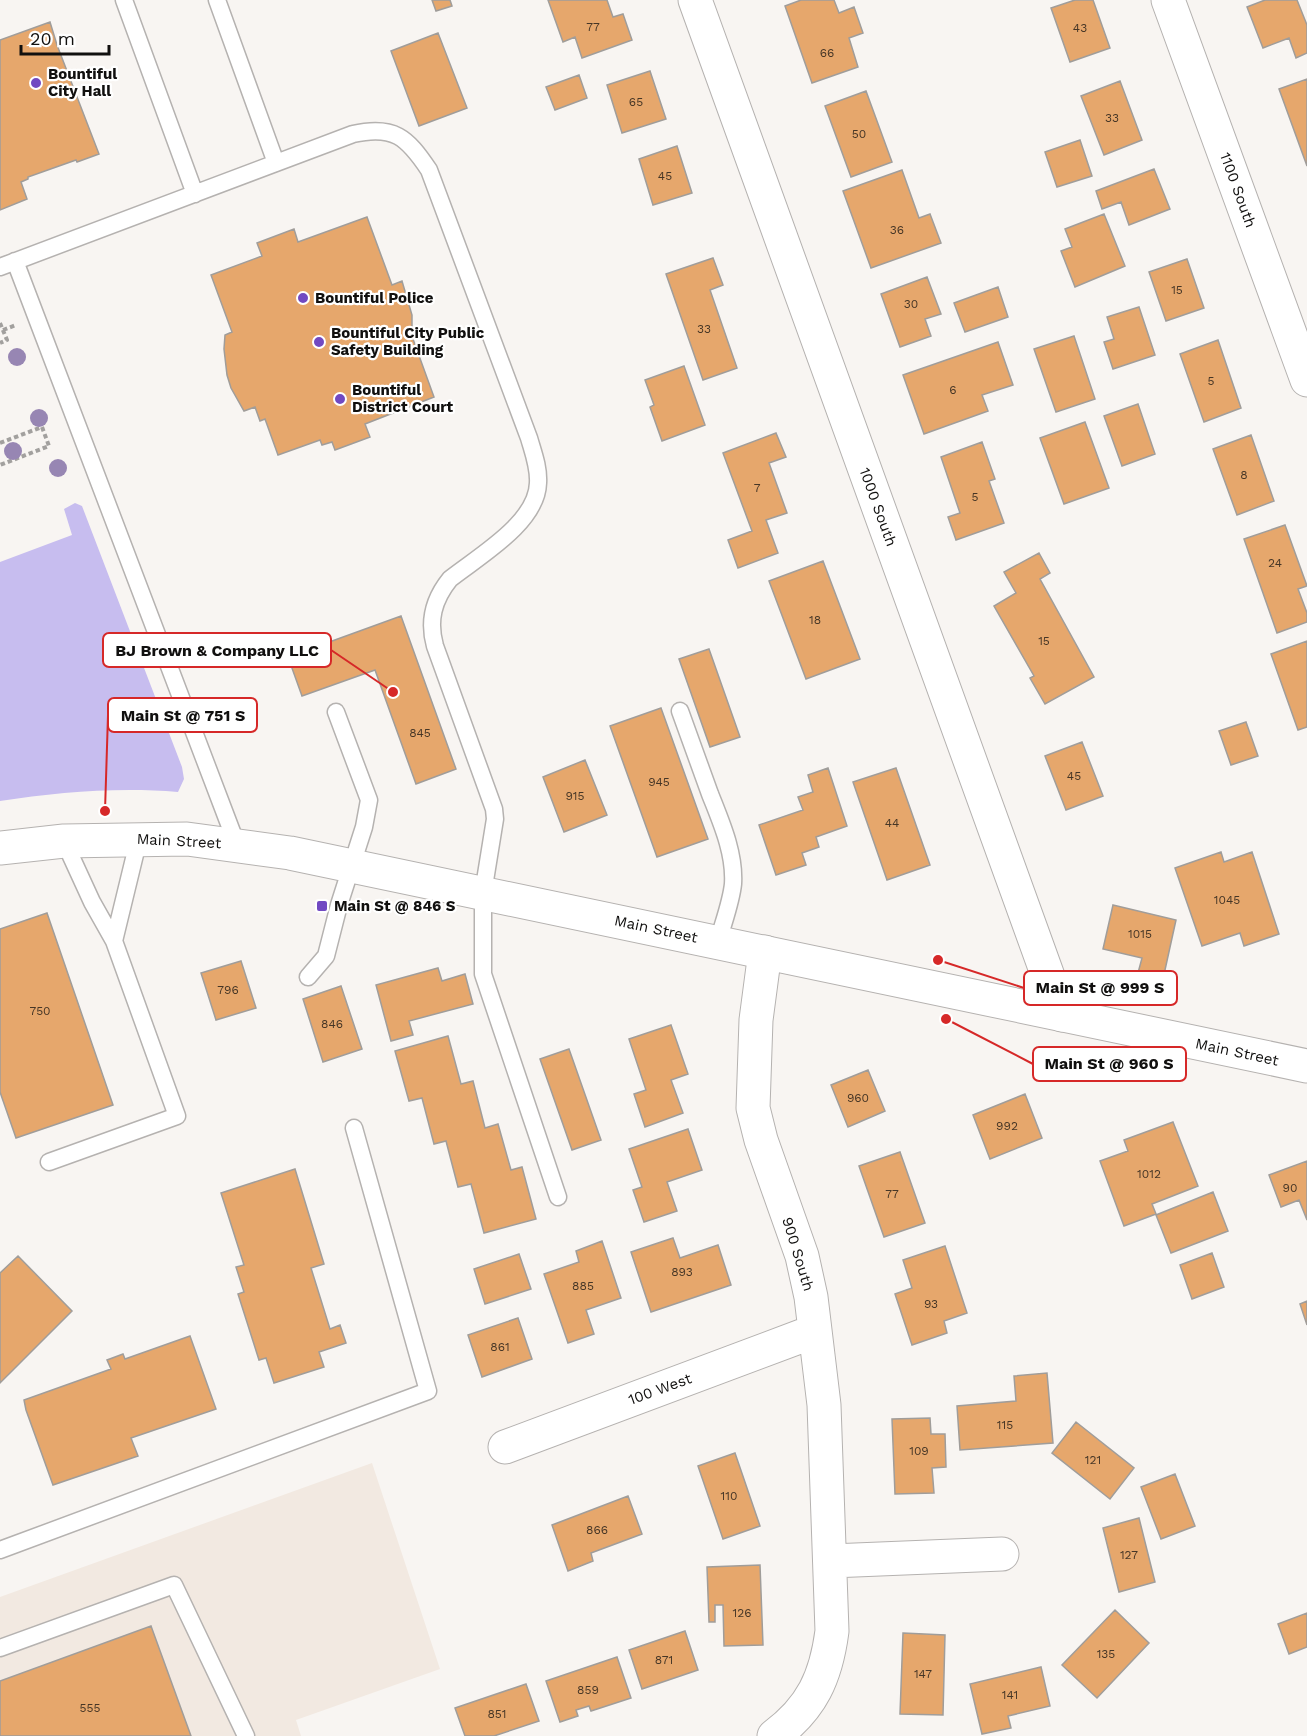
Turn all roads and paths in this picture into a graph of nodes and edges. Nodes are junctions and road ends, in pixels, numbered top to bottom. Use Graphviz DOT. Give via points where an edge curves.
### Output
graph roads {
  1 [pos="124,0"];
  2 [pos="217,0"];
  3 [pos="695,0"];
  4 [pos="1168,0"];
  5 [pos="276,163"];
  6 [pos="195,194"];
  7 [pos="7,264"];
  8 [pos="0,323"];
  9 [pos="0,343"];
  10 [pos="1307,380"];
  11 [pos="0,443"];
  12 [pos="0,465"];
  13 [pos="680,711"];
  14 [pos="336,712"];
  15 [pos="139,838"];
  16 [pos="64,841"];
  17 [pos="237,845"];
  18 [pos="0,848"];
  19 [pos="352,865"];
  20 [pos="483,893"];
  21 [pos="114,941"];
  22 [pos="717,942"];
  23 [pos="765,952"];
  24 [pos="308,977"];
  25 [pos="1062,1015"];
  26 [pos="1307,1066"];
  27 [pos="354,1128"];
  28 [pos="49,1162"];
  29 [pos="558,1197"];
  30 [pos="815,1331"];
  31 [pos="505,1447"];
  32 [pos="2,1544"];
  33 [pos="1002,1554"];
  34 [pos="831,1561"];
  35 [pos="0,1648"];
  36 [pos="246,1736"];
  37 [pos="774,1736"];
  1 -- 6 [label="lane"];
  2 -- 5 [label="lane"];
  3 -- 25 [label="street, 1000 South"];
  4 -- 10 [label="street, 1100 South"];
  5 -- 6 [label="lane"];
  5 -- 20 [label="lane" via="375,129 393,133 414,147 429,170 532,446 538,484 526,517 450,579 440,591 431,623 435,646 494,809"];
  6 -- 7 [label="lane"];
  7 -- 17 [label="lane"];
  8 -- 9 [label="path" via="7,340"];
  11 -- 12 [label="path" via="42,427 49,447"];
  13 -- 22 [label="lane" via="721,823 733,872 729,904"];
  14 -- 19 [label="lane" via="369,800"];
  15 -- 16 [label="street, Main Street"];
  15 -- 17 [label="street, Main Street"];
  15 -- 21 [label="lane"];
  16 -- 18 [label="street, Main Street"];
  16 -- 21 [label="lane"];
  17 -- 19 [label="street, Main Street"];
  19 -- 20 [label="street, Main Street"];
  19 -- 24 [label="lane" via="326,956"];
  20 -- 22 [label="street, Main Street"];
  20 -- 29 [label="lane" via="483,974"];
  21 -- 28 [label="lane" via="177,1116"];
  22 -- 23 [label="street, Main Street"];
  23 -- 25 [label="street, Main Street"];
  23 -- 30 [label="street, 900 South" via="756,1020 753,1108 801,1256"];
  25 -- 26 [label="street, Main Street"];
  27 -- 32 [label="lane" via="428,1391"];
  30 -- 31 [label="street, 100 West"];
  30 -- 34 [label="street, 900 South" via="824,1405"];
  33 -- 34 [label="street"];
  34 -- 37 [label="street, 900 South" via="832,1631 826,1667 810,1702"];
  35 -- 36 [label="lane" via="174,1585"];
}
